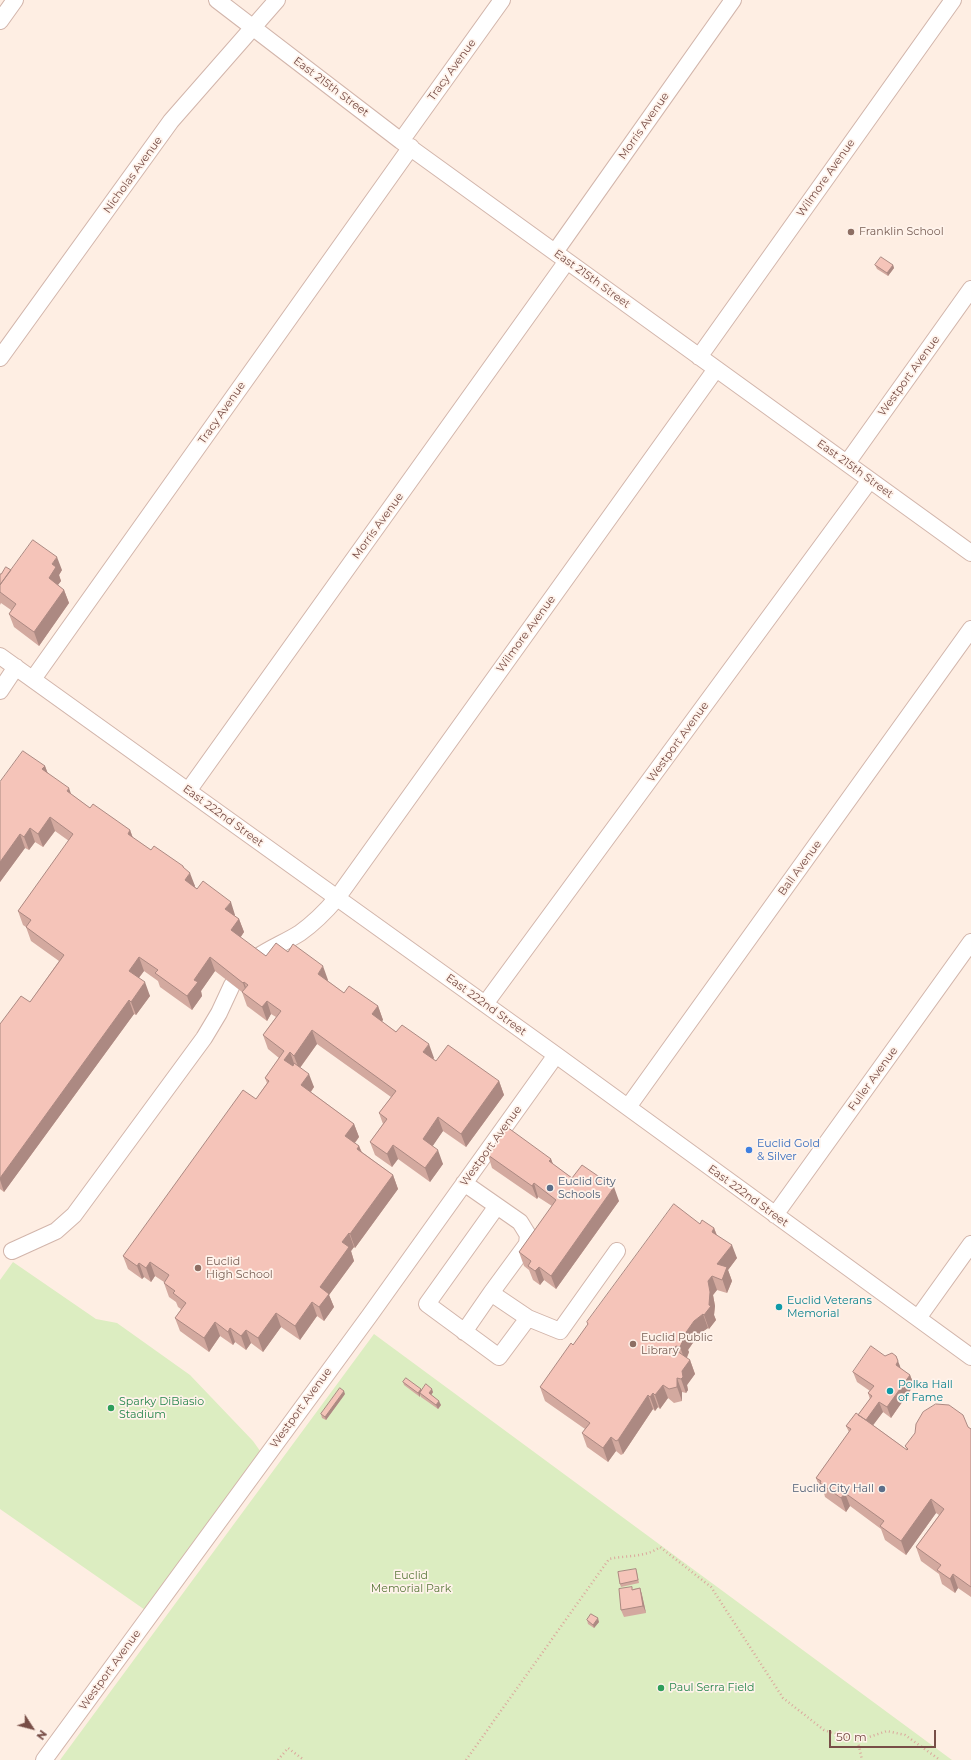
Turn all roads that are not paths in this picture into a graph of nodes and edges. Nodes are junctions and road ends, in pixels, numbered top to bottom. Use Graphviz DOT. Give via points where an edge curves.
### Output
graph roads {
  1 [pos="15,0"];
  2 [pos="217,0"];
  3 [pos="277,0"];
  4 [pos="502,0"];
  5 [pos="733,0"];
  6 [pos="953,0"];
  7 [pos="0,22"];
  8 [pos="253,27"];
  9 [pos="406,144"];
  10 [pos="561,256"];
  11 [pos="971,289"];
  12 [pos="699,357"];
  13 [pos="0,358"];
  14 [pos="716,369"];
  15 [pos="847,463"];
  16 [pos="870,480"];
  17 [pos="971,553"];
  18 [pos="971,629"];
  19 [pos="0,656"];
  20 [pos="16,667"];
  21 [pos="33,679"];
  22 [pos="0,691"];
  23 [pos="188,791"];
  24 [pos="337,898"];
  25 [pos="971,942"];
  26 [pos="256,958"];
  27 [pos="232,985"];
  28 [pos="485,1004"];
  29 [pos="556,1055"];
  30 [pos="628,1107"];
  31 [pos="464,1183"];
  32 [pos="497,1206"];
  33 [pos="774,1215"];
  34 [pos="971,1244"];
  35 [pos="12,1250"];
  36 [pos="617,1251"];
  37 [pos="491,1293"];
  38 [pos="528,1318"];
  39 [pos="918,1318"];
  40 [pos="464,1332"];
  41 [pos="971,1357"];
  42 [pos="44,1760"];
  1 -- 7 [label="street"];
  2 -- 8 [label="street, East 215th Street"];
  3 -- 8 [label="street, Nicholas Avenue"];
  4 -- 9 [label="street, Tracy Avenue"];
  5 -- 10 [label="street, Morris Avenue"];
  6 -- 12 [label="street, Wilmore Avenue"];
  8 -- 9 [label="street, East 215th Street"];
  8 -- 13 [label="street, Nicholas Avenue" via="171,121"];
  9 -- 10 [label="street, East 215th Street"];
  9 -- 21 [label="street, Tracy Avenue"];
  10 -- 12 [label="street, East 215th Street"];
  10 -- 23 [label="street, Morris Avenue"];
  11 -- 15 [label="street, Westport Avenue"];
  12 -- 14 [label="street, East 215th Street"];
  14 -- 15 [label="street, East 215th Street"];
  14 -- 24 [label="street, Wilmore Avenue"];
  15 -- 16 [label="street, East 215th Street"];
  16 -- 17 [label="street, East 215th Street"];
  16 -- 28 [label="street, Westport Avenue"];
  18 -- 30 [label="street, Ball Avenue"];
  19 -- 20 [label="street, East 222nd Street"];
  20 -- 21 [label="street, East 222nd Street"];
  20 -- 22 [label="street"];
  21 -- 23 [label="street, East 222nd Street"];
  23 -- 24 [label="street, East 222nd Street"];
  24 -- 26 [label="street, Wilmore Avenue" via="300,933"];
  24 -- 28 [label="street, East 222nd Street"];
  25 -- 33 [label="street, Fuller Avenue"];
  27 -- 35 [label="street" via="204,1038 74,1215 56,1231"];
  28 -- 29 [label="street, East 222nd Street"];
  29 -- 30 [label="street, East 222nd Street"];
  29 -- 31 [label="street, Westport Avenue"];
  30 -- 33 [label="street, East 222nd Street"];
  31 -- 32 [label="street"];
  31 -- 42 [label="street, Westport Avenue"];
  32 -- 37 [label="street" via="520,1222 525,1228 528,1240"];
  32 -- 40 [label="street" via="427,1304"];
  33 -- 39 [label="street, East 222nd Street"];
  34 -- 39 [label="street"];
  36 -- 38 [label="street" via="560,1331"];
  37 -- 38 [label="street"];
  37 -- 40 [label="street"];
  38 -- 40 [label="street" via="499,1357"];
  39 -- 41 [label="street, East 222nd Street"];
}
